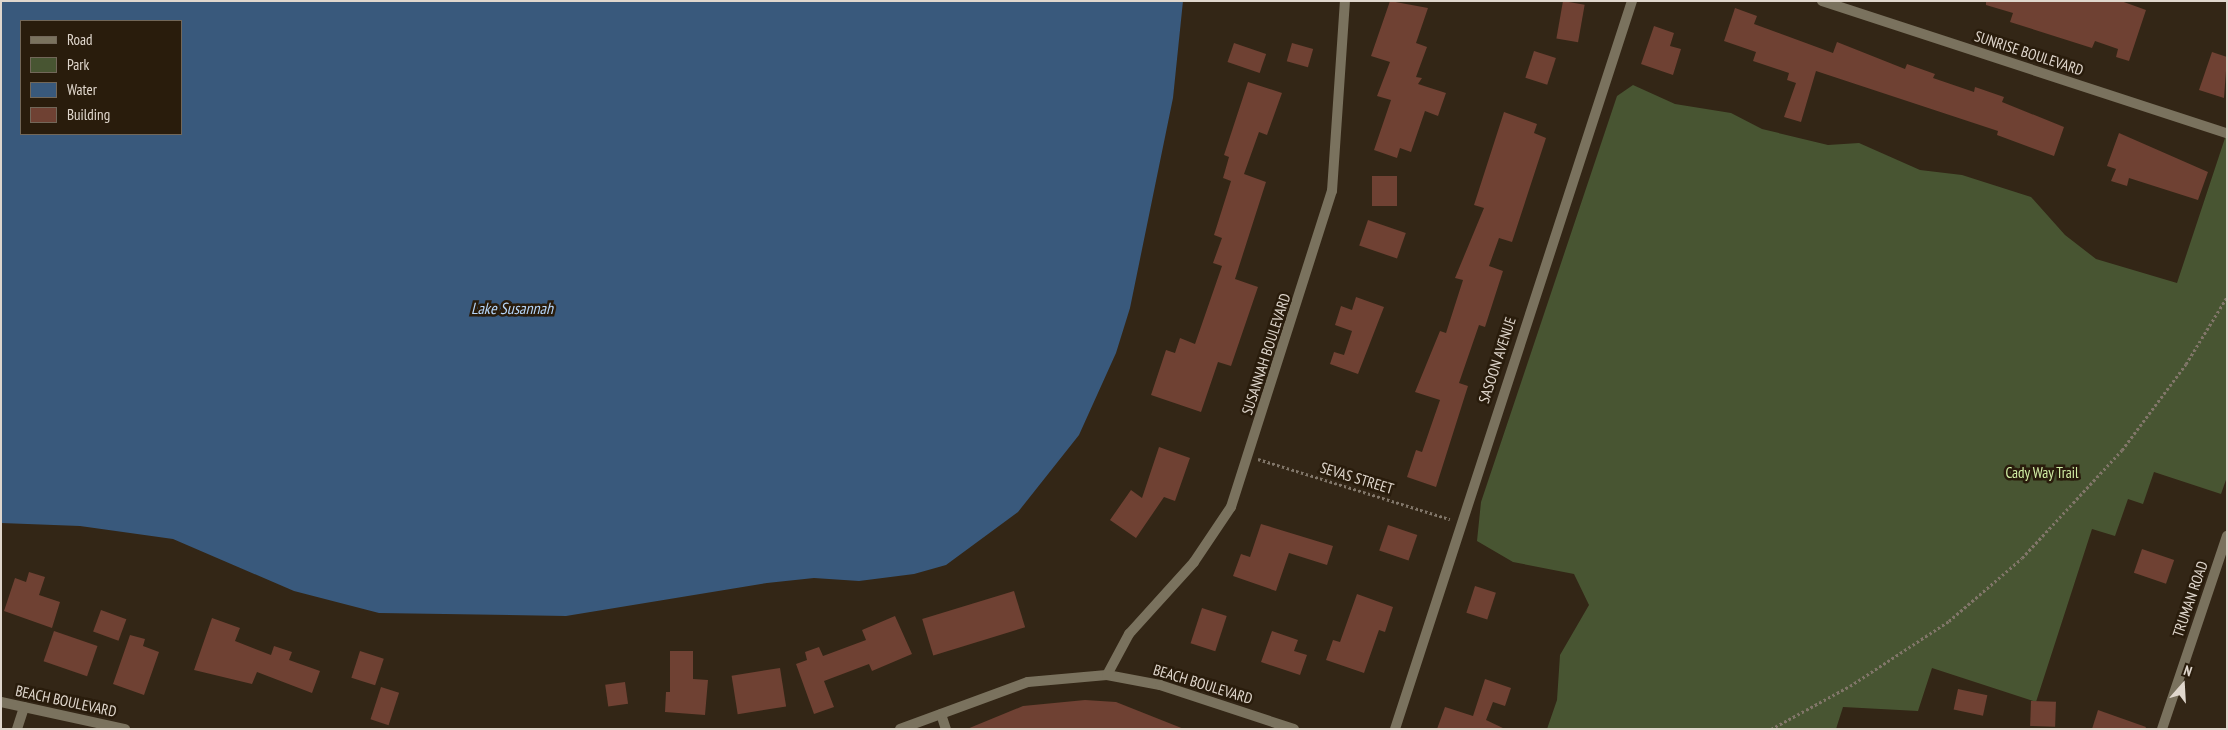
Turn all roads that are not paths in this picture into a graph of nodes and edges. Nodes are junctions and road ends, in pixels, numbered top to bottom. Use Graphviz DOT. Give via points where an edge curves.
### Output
graph roads {
  1 [pos="1346,1"];
  2 [pos="1632,1"];
  3 [pos="1822,1"];
  4 [pos="2227,134"];
  5 [pos="2227,536"];
  6 [pos="1107,675"];
  7 [pos="1,702"];
  8 [pos="24,708"];
  9 [pos="940,714"];
  10 [pos="1264,724"];
  11 [pos="17,729"];
  12 [pos="125,729"];
  13 [pos="900,729"];
  14 [pos="946,729"];
  15 [pos="1294,729"];
  16 [pos="1394,729"];
  17 [pos="2162,729"];
  1 -- 6 [label="street, SUSANNAH BOULEVARD" via="1332,190 1231,507 1194,562 1129,634"];
  2 -- 16 [label="street, SASOON AVENUE" via="1458,522"];
  3 -- 4 [label="street, SUNRISE BOULEVARD"];
  5 -- 17 [label="street, TRUMAN ROAD"];
  6 -- 9 [label="street, BEACH BOULEVARD" via="1028,682"];
  6 -- 10 [label="street, BEACH BOULEVARD" via="1160,685"];
  7 -- 8 [label="street, BEACH BOULEVARD"];
  8 -- 11 [label="street"];
  8 -- 12 [label="street, BEACH BOULEVARD"];
  9 -- 13 [label="street, BEACH BOULEVARD"];
  9 -- 14 [label="street"];
  10 -- 15 [label="street, BEACH BOULEVARD"];
}
